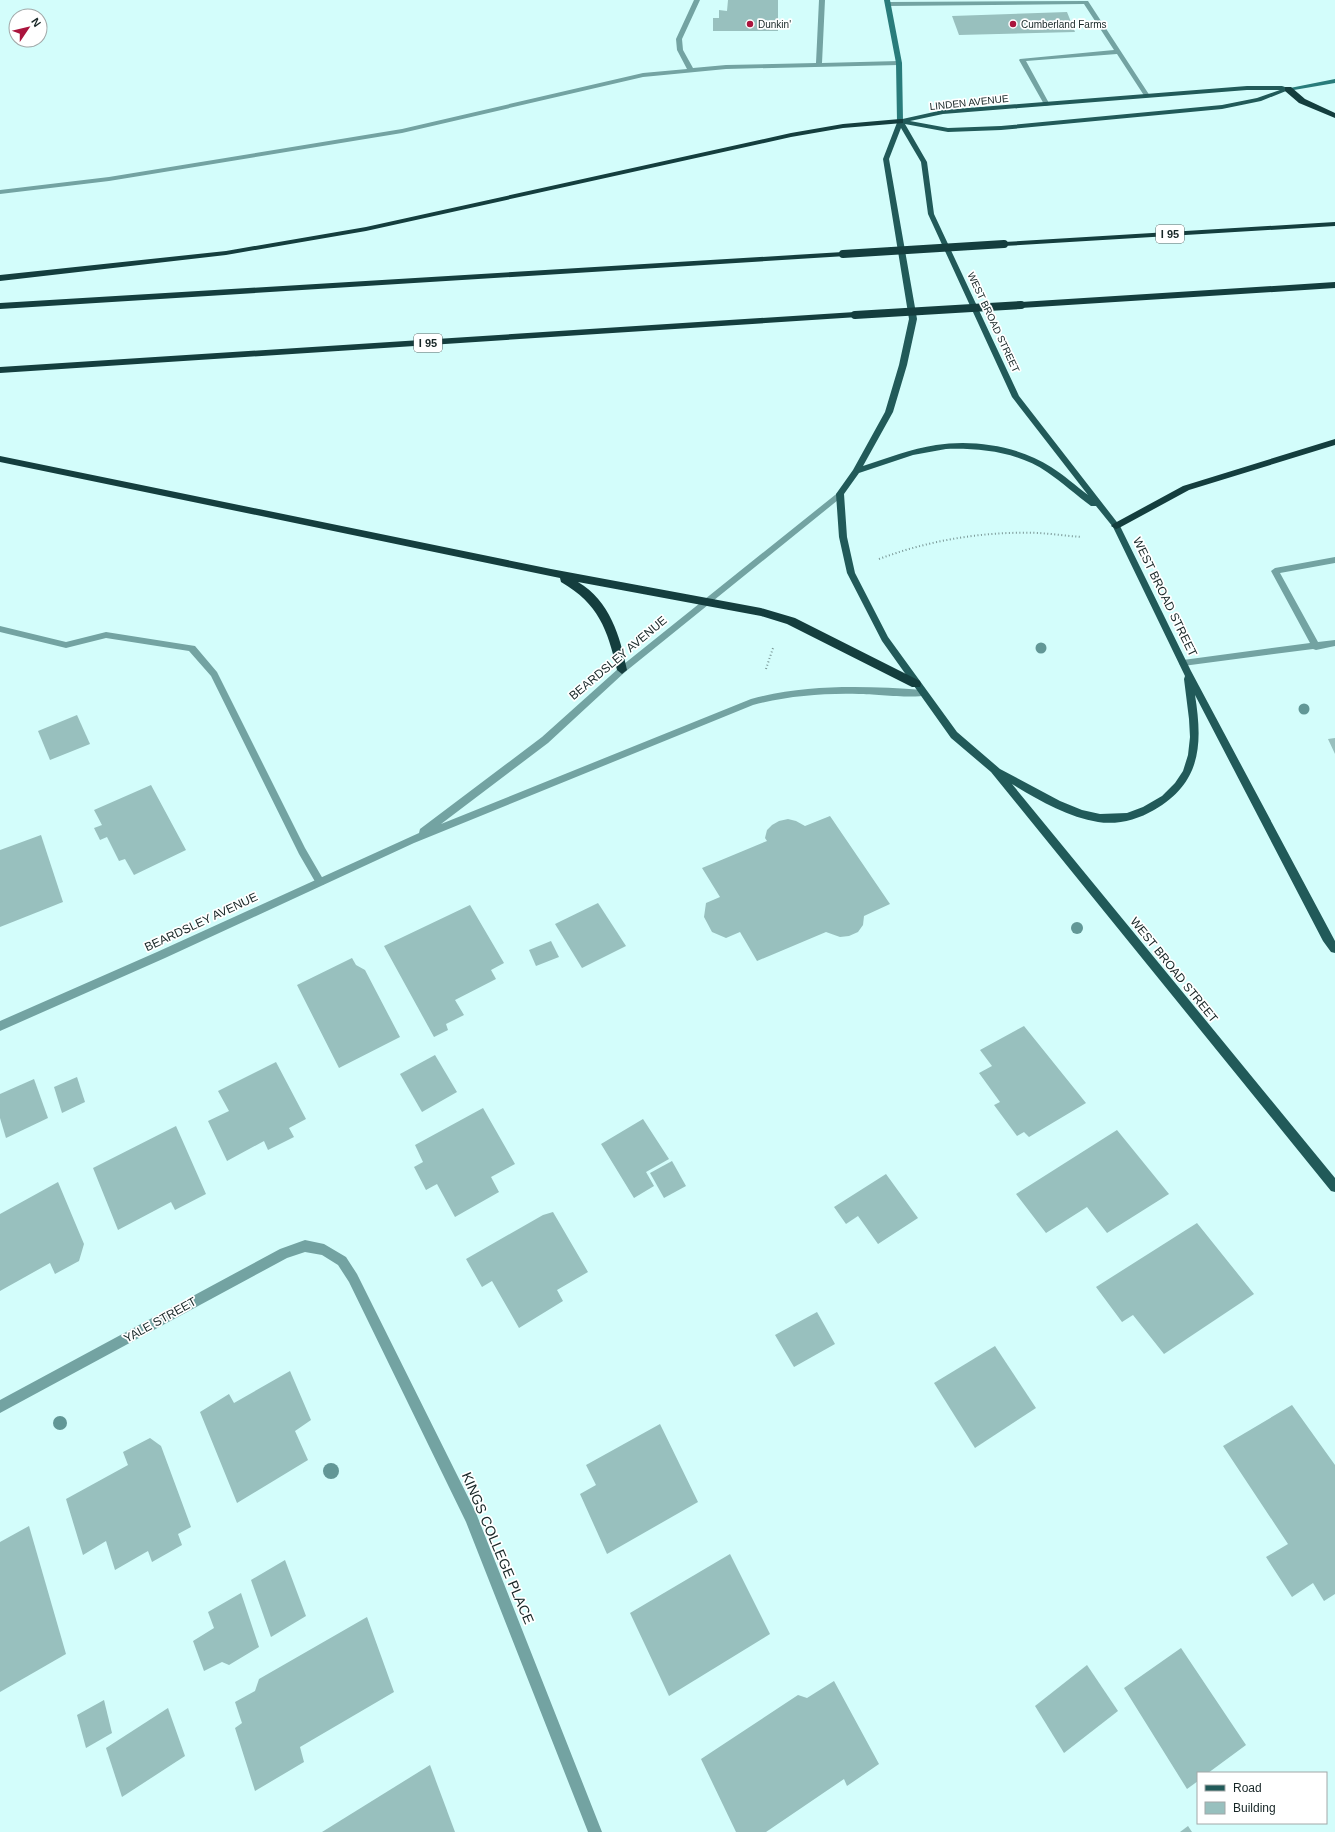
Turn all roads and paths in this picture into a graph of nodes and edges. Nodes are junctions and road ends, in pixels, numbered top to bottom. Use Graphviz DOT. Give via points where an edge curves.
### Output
graph roads {
  1 [pos="697,0"];
  2 [pos="822,0"];
  3 [pos="887,2"];
  4 [pos="1118,52"];
  5 [pos="898,63"];
  6 [pos="819,64"];
  7 [pos="691,70"];
  8 [pos="1335,81"];
  9 [pos="1288,89"];
  10 [pos="1147,96"];
  11 [pos="1047,104"];
  12 [pos="1335,116"];
  13 [pos="900,121"];
  14 [pos="0,192"];
  15 [pos="1335,224"];
  16 [pos="0,278"];
  17 [pos="1335,285"];
  18 [pos="0,306"];
  19 [pos="0,370"];
  20 [pos="1335,442"];
  21 [pos="0,460"];
  22 [pos="856,471"];
  23 [pos="840,494"];
  24 [pos="1106,514"];
  25 [pos="1116,526"];
  26 [pos="1082,537"];
  27 [pos="877,560"];
  28 [pos="1335,560"];
  29 [pos="551,573"];
  30 [pos="705,603"];
  31 [pos="0,628"];
  32 [pos="1335,643"];
  33 [pos="775,645"];
  34 [pos="1316,647"];
  35 [pos="1185,667"];
  36 [pos="622,670"];
  37 [pos="765,676"];
  38 [pos="920,688"];
  39 [pos="994,769"];
  40 [pos="411,840"];
  41 [pos="320,882"];
  42 [pos="1335,949"];
  43 [pos="0,1026"];
  44 [pos="1335,1187"];
  45 [pos="324,1250"];
  46 [pos="0,1408"];
  47 [pos="595,1832"];
  1 -- 7 [label="street" via="680,39 680,50"];
  2 -- 6 [label="street"];
  3 -- 4 [label="street" via="1086,2"];
  3 -- 5 [label="main road, WEST BROAD STREET"];
  4 -- 10 [label="street"];
  4 -- 11 [label="street" via="1022,60"];
  5 -- 6 [label="street"];
  5 -- 13 [label="main road, WEST BROAD STREET"];
  6 -- 7 [label="street"];
  7 -- 14 [label="street" via="643,76 402,131 211,164"];
  8 -- 9 [label="main road, LINDEN AVENUE"];
  9 -- 10 [label="main road, LINDEN AVENUE" via="1247,88"];
  9 -- 12 [label="highway" via="1302,101"];
  9 -- 13 [label="main road, LINDEN AVENUE" via="1259,100 1222,107 1001,128 948,130"];
  10 -- 11 [label="main road, LINDEN AVENUE"];
  11 -- 13 [label="main road, LINDEN AVENUE" via="943,112"];
  13 -- 16 [label="highway" via="843,126 791,135 366,229 218,254"];
  13 -- 22 [label="main road, WEST BROAD STREET" via="886,159 914,319 889,412"];
  13 -- 24 [label="main road, WEST BROAD STREET" via="924,162 931,214 1016,397"];
  15 -- 18 [label="highway, I 95, bridge"];
  17 -- 19 [label="highway, I 95, bridge"];
  20 -- 25 [label="highway" via="1186,488"];
  21 -- 29 [label="highway" via="50,468"];
  22 -- 23 [label="main road, WEST BROAD STREET"];
  22 -- 24 [label="main road, WEST BROAD STREET" via="946,446 1014,453 1048,469"];
  23 -- 30 [label="street, BEARDSLEY AVENUE"];
  23 -- 38 [label="main road, WEST BROAD STREET" via="843,537 851,573 885,639"];
  24 -- 25 [label="main road, WEST BROAD STREET"];
  25 -- 35 [label="main road, WEST BROAD STREET"];
  26 -- 27 [label="path" via="1032,533 986,535 912,547"];
  28 -- 34 [label="street" via="1275,571"];
  29 -- 30 [label="highway"];
  29 -- 36 [label="highway" via="586,592 596,601 615,638"];
  30 -- 36 [label="street, BEARDSLEY AVENUE"];
  30 -- 38 [label="highway" via="761,612 791,621"];
  31 -- 41 [label="street" via="66,645 106,635 192,648 214,674"];
  32 -- 34 [label="street"];
  33 -- 37 [label="path" via="769,657"];
  34 -- 35 [label="street"];
  35 -- 39 [label="main road, WEST BROAD STREET" via="1194,713 1194,752 1189,772 1179,786 1153,807 1117,819 1093,817 1046,800"];
  35 -- 42 [label="main road, WEST BROAD STREET"];
  36 -- 40 [label="street, BEARDSLEY AVENUE" via="545,740"];
  38 -- 39 [label="main road, WEST BROAD STREET" via="954,735"];
  38 -- 40 [label="street, BEARDSLEY AVENUE" via="834,689 764,698"];
  39 -- 44 [label="main road, WEST BROAD STREET"];
  40 -- 41 [label="street, BEARDSLEY AVENUE"];
  41 -- 43 [label="street, BEARDSLEY AVENUE"];
  45 -- 46 [label="street, YALE STREET" via="304,1246 284,1253"];
  45 -- 47 [label="street, KINGS COLLEGE PLACE" via="342,1261 353,1278 472,1518"];
}
